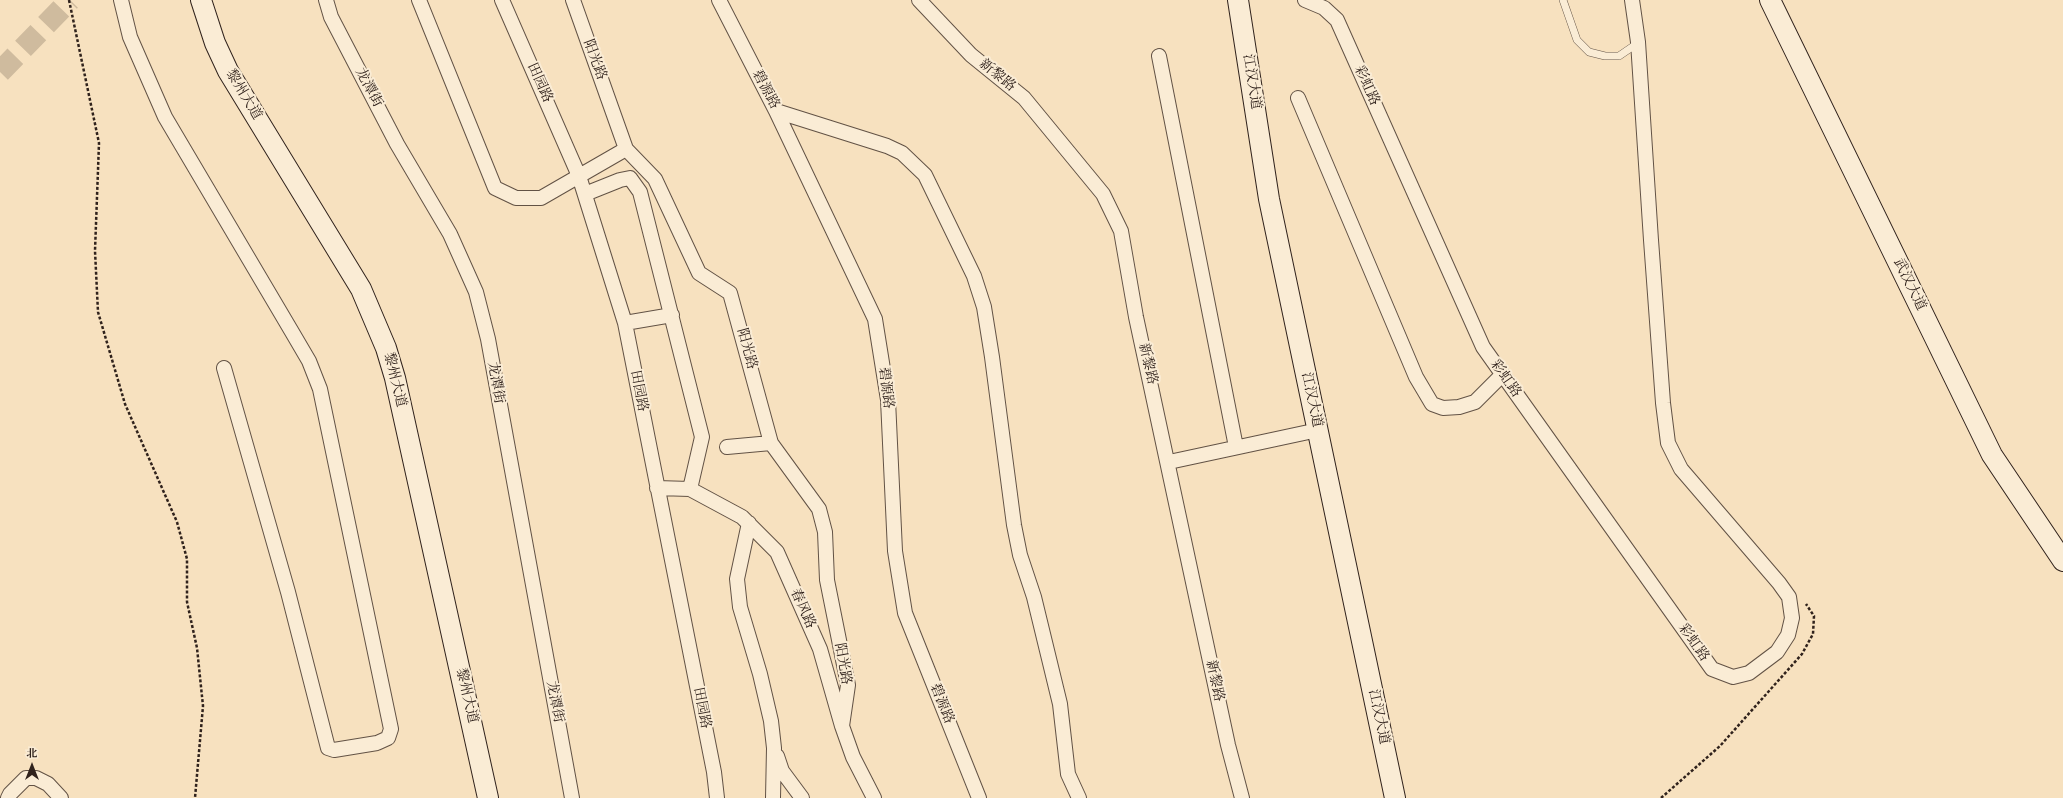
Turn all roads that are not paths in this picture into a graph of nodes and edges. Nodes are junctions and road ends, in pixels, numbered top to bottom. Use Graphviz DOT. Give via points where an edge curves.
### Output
graph roads {
  1 [pos="200,0"];
  2 [pos="326,0"];
  3 [pos="419,0"];
  4 [pos="502,0"];
  5 [pos="573,0"];
  6 [pos="719,0"];
  7 [pos="919,0"];
  8 [pos="1238,0"];
  9 [pos="1305,0"];
  10 [pos="1563,0"];
  11 [pos="1632,0"];
  12 [pos="1770,0"];
  13 [pos="121,2"];
  14 [pos="1638,42"];
  15 [pos="1159,56"];
  16 [pos="1298,98"];
  17 [pos="776,111"];
  18 [pos="626,149"];
  19 [pos="579,176"];
  20 [pos="585,194"];
  21 [pos="672,314"];
  22 [pos="625,323"];
  23 [pos="224,368"];
  24 [pos="1502,375"];
  25 [pos="1318,430"];
  26 [pos="771,443"];
  27 [pos="728,448"];
  28 [pos="1236,448"];
  29 [pos="1169,462"];
  30 [pos="657,488"];
  31 [pos="690,489"];
  32 [pos="749,523"];
  33 [pos="2063,561"];
  34 [pos="842,726"];
  35 [pos="774,748"];
  36 [pos="8,798"];
  37 [pos="61,798"];
  38 [pos="488,798"];
  39 [pos="572,798"];
  40 [pos="717,798"];
  41 [pos="773,798"];
  42 [pos="802,798"];
  43 [pos="874,798"];
  44 [pos="978,798"];
  45 [pos="1079,798"];
  46 [pos="1242,798"];
  47 [pos="1395,798"];
  1 -- 38 [label="main road, 黎州大道" via="228,71 360,289 386,348 395,378"];
  2 -- 39 [label="street, 龙潭街" via="331,17 398,144 450,234 476,292 488,339"];
  3 -- 19 [label="street" via="495,188 516,198 541,198"];
  4 -- 19 [label="street, 田园路"];
  5 -- 18 [label="street, 阳光路"];
  6 -- 17 [label="street, 碧源路"];
  7 -- 29 [label="street, 新黎路" via="971,55 1024,98 1103,194 1121,231 1136,318"];
  8 -- 25 [label="main road, 江汉大道" via="1269,199"];
  9 -- 24 [label="street, 彩虹路" via="1324,8 1337,20 1483,347"];
  10 -- 14 [label="lane" via="1577,40 1589,52 1619,56"];
  11 -- 14 [label="street, 彩虹路"];
  12 -- 33 [label="main road, 武汉大道" via="1992,455"];
  13 -- 23 [label="street" via="130,37 165,117 309,361 320,389 391,729 388,738 377,743 334,750 328,748 288,592"];
  14 -- 24 [label="street, 彩虹路" via="1650,240 1668,443 1681,469 1789,597 1791,624 1788,635 1777,652 1749,673 1733,677 1712,669"];
  15 -- 28 [label="street"];
  16 -- 24 [label="street" via="1416,377 1432,404 1448,408 1475,402"];
  17 -- 44 [label="street, 碧源路" via="875,318 888,400 895,551 905,613"];
  17 -- 45 [label="street" via="902,153 925,175 974,276 984,306 1020,555 1034,597 1060,704 1068,774"];
  18 -- 19 [label="street"];
  18 -- 26 [label="street, 阳光路" via="655,179 699,273 730,293"];
  19 -- 20 [label="street, 田园路"];
  20 -- 21 [label="street" via="630,178 640,192"];
  20 -- 22 [label="street, 田园路"];
  21 -- 22 [label="street"];
  21 -- 31 [label="street" via="702,437"];
  22 -- 30 [label="street, 田园路"];
  25 -- 28 [label="street"];
  25 -- 47 [label="main road, 江汉大道"];
  26 -- 27 [label="street"];
  26 -- 34 [label="street, 阳光路" via="819,509 825,532 827,580 848,685"];
  28 -- 29 [label="street"];
  29 -- 46 [label="street, 新黎路" via="1228,745"];
  30 -- 31 [label="street, 春风路"];
  30 -- 40 [label="street, 田园路"];
  31 -- 32 [label="street, 春风路"];
  32 -- 34 [label="street, 春风路" via="778,552 820,649"];
  32 -- 35 [label="street" via="737,579 740,607 768,707"];
  34 -- 43 [label="street, 春风路" via="853,757"];
  35 -- 41 [label="street"];
  35 -- 42 [label="street" via="782,771"];
  36 -- 37 [label="street" via="26,778 36,778 48,784"];
}
